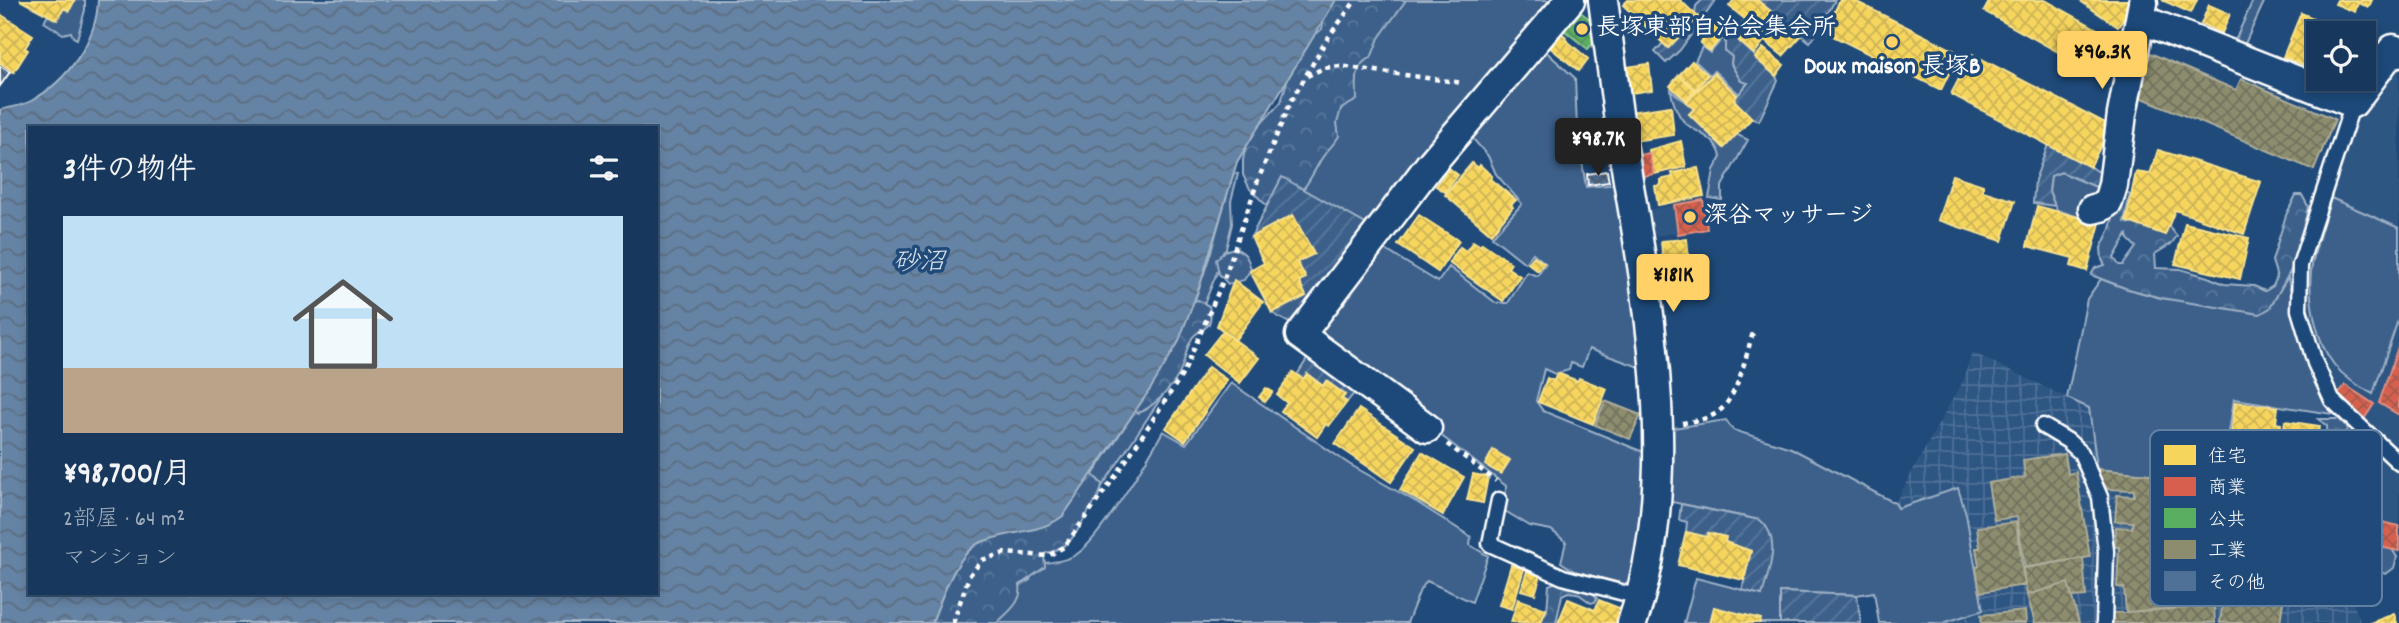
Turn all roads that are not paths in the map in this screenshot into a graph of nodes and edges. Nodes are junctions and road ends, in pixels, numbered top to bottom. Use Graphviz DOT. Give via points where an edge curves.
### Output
graph roads {
  1 [pos="1570,0"];
  2 [pos="1603,0"];
  3 [pos="2142,9"];
  4 [pos="2399,52"];
  5 [pos="2353,103"];
  6 [pos="2093,209"];
  7 [pos="2043,426"];
  8 [pos="1427,428"];
  9 [pos="2364,430"];
  10 [pos="2382,447"];
  11 [pos="2399,463"];
  12 [pos="1499,500"];
  13 [pos="1636,610"];
  14 [pos="2104,623"];
  1 -- 8 [label="street" via="1429,166 1300,335"];
  2 -- 13 [label="street" via="1646,292 1660,468 1652,539"];
  3 -- 5 [label="street"];
  3 -- 6 [label="street" via="2113,185 2108,202"];
  4 -- 5 [label="street" via="2393,49"];
  5 -- 9 [label="lane" via="2300,265 2299,310 2332,400"];
  7 -- 14 [label="lane" via="2081,453 2100,498 2106,551"];
  10 -- 11 [label="lane"];
  12 -- 13 [label="lane" via="1490,544"];
}
